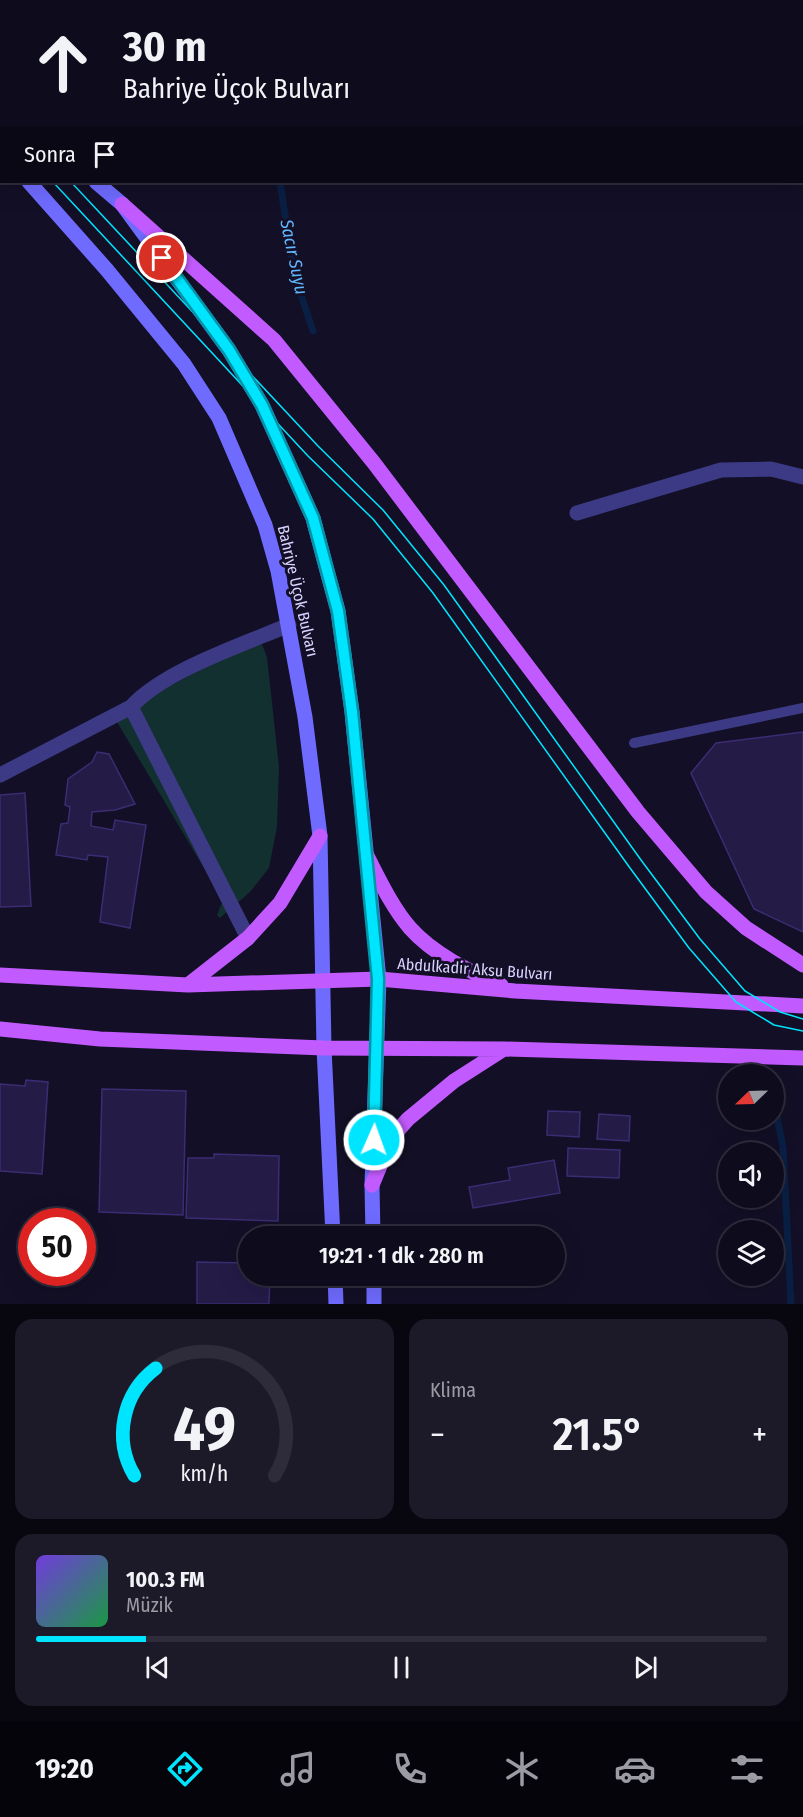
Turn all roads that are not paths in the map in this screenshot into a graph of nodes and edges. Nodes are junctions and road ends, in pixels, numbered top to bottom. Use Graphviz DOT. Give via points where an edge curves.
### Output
graph roads {
  1 [pos="30,183"];
  2 [pos="97,183"];
  3 [pos="122,204"];
  4 [pos="803,477"];
  5 [pos="577,513"];
  6 [pos="289,625"];
  7 [pos="131,707"];
  8 [pos="803,708"];
  9 [pos="634,743"];
  10 [pos="0,775"];
  11 [pos="320,836"];
  12 [pos="367,856"];
  13 [pos="248,938"];
  14 [pos="803,965"];
  15 [pos="0,975"];
  16 [pos="378,979"];
  17 [pos="324,980"];
  18 [pos="188,985"];
  19 [pos="515,991"];
  20 [pos="803,1006"];
  21 [pos="0,1029"];
  22 [pos="324,1048"];
  23 [pos="378,1049"];
  24 [pos="505,1049"];
  25 [pos="803,1058"];
  26 [pos="372,1185"];
  27 [pos="333,1226"];
  28 [pos="373,1226"];
  29 [pos="335,1286"];
  30 [pos="374,1286"];
  31 [pos="336,1304"];
  32 [pos="374,1304"];
  1 -- 6 [label="main road, Bahriye Üçok Bulvarı" via="184,364 219,418 265,525"];
  2 -- 3 [label="main road, Bahriye Üçok Bulvarı"];
  3 -- 12 [label="main road, Bahriye Üçok Bulvarı" via="229,350 257,396 313,518 338,611"];
  3 -- 14 [label="main road" via="274,340 381,471 638,812 706,892 746,928"];
  4 -- 5 [label="street" via="771,469 721,470"];
  6 -- 7 [label="street" via="190,667 141,696"];
  6 -- 11 [label="main road, Bahriye Üçok Bulvarı"];
  7 -- 10 [label="street"];
  7 -- 13 [label="street"];
  8 -- 9 [label="lane"];
  11 -- 13 [label="main road" via="280,903"];
  11 -- 17 [label="main road, Bahriye Üçok Bulvarı"];
  12 -- 16 [label="main road, Bahriye Üçok Bulvarı"];
  12 -- 19 [label="main road" via="390,900 431,948 468,971"];
  13 -- 18 [label="main road"];
  15 -- 18 [label="main road, Abdulkadir Aksu Bulvarı"];
  16 -- 17 [label="main road, Abdulkadir Aksu Bulvarı"];
  16 -- 19 [label="main road, Abdulkadir Aksu Bulvarı"];
  16 -- 23 [label="main road, Bahriye Üçok Bulvarı"];
  17 -- 18 [label="main road, Abdulkadir Aksu Bulvarı"];
  17 -- 22 [label="main road, Bahriye Üçok Bulvarı"];
  19 -- 20 [label="main road, Abdulkadir Aksu Bulvarı"];
  21 -- 22 [label="main road" via="100,1039"];
  22 -- 23 [label="main road"];
  22 -- 27 [label="main road, Bahriye Üçok Bulvarı"];
  23 -- 24 [label="main road"];
  23 -- 26 [label="main road, Bahriye Üçok Bulvarı"];
  24 -- 25 [label="main road"];
  24 -- 26 [label="main road" via="454,1081 408,1119 392,1137"];
  26 -- 28 [label="main road, Bahriye Üçok Bulvarı"];
  29 -- 31 [label="main road"];
  30 -- 32 [label="main road"];
}
